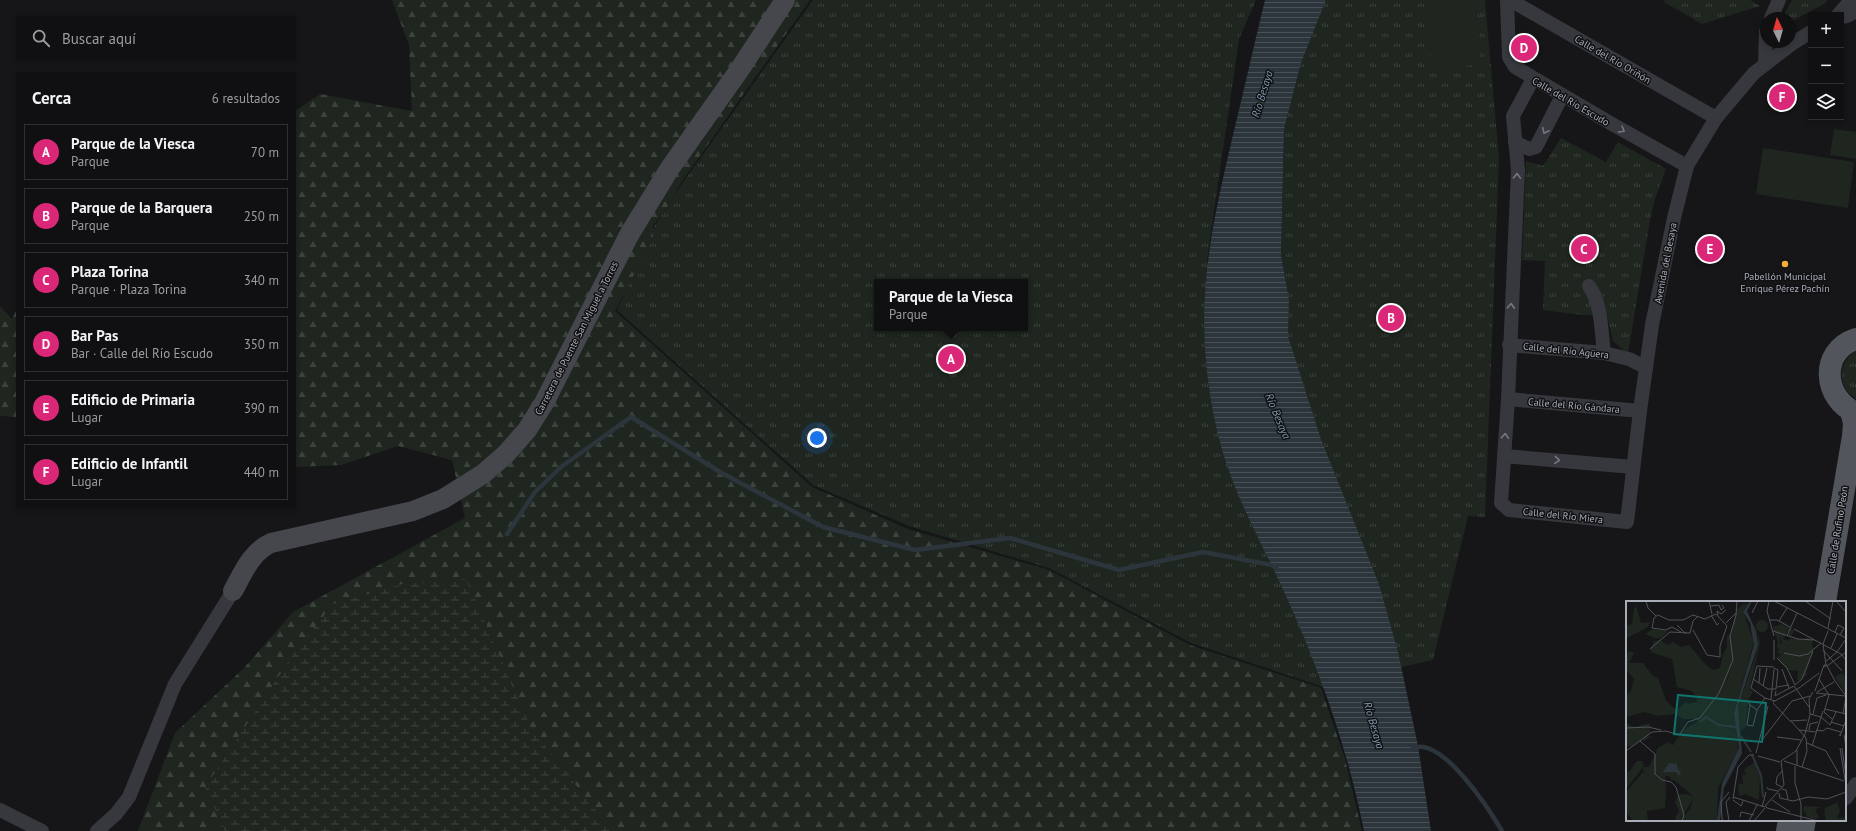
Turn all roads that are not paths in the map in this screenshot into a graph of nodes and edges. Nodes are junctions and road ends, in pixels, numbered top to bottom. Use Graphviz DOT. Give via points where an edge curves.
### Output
graph roads {
  1 [pos="785,0"];
  2 [pos="1507,0"];
  3 [pos="1510,0"];
  4 [pos="1779,0"];
  5 [pos="1851,0"];
  6 [pos="1856,11"];
  7 [pos="1774,12"];
  8 [pos="1841,12"];
  9 [pos="1844,16"];
  10 [pos="1808,34"];
  11 [pos="1765,48"];
  12 [pos="1765,64"];
  13 [pos="1533,79"];
  14 [pos="1562,96"];
  15 [pos="1716,118"];
  16 [pos="1515,142"];
  17 [pos="1688,166"];
  18 [pos="1588,286"];
  19 [pos="1856,339"];
  20 [pos="1509,345"];
  21 [pos="1604,353"];
  22 [pos="1646,367"];
  23 [pos="1508,399"];
  24 [pos="1640,411"];
  25 [pos="1853,412"];
  26 [pos="1504,456"];
  27 [pos="1633,466"];
  28 [pos="1856,494"];
  29 [pos="1627,522"];
  30 [pos="233,591"];
  31 [pos="1825,601"];
  32 [pos="1839,601"];
  33 [pos="1856,784"];
  34 [pos="1846,798"];
  35 [pos="0,810"];
  36 [pos="1789,821"];
  37 [pos="1805,821"];
  38 [pos="42,831"];
  39 [pos="97,831"];
  40 [pos="1787,831"];
  41 [pos="1803,831"];
  1 -- 30 [label="street, Carretera de Puente San Miguel a Torres" via="670,168 637,222 544,403 527,430 506,454 470,484 428,506 264,546 255,554"];
  2 -- 13 [label="street, Calle del Río Escudo" via="1509,57 1515,67"];
  3 -- 15 [label="street, Calle del Río Oriñón"];
  4 -- 7 [label="street"];
  5 -- 8 [label="street"];
  6 -- 9 [label="street"];
  10 -- 12 [label="street, Avenida del Besaya"];
  11 -- 12 [label="street"];
  12 -- 15 [label="street, Avenida del Besaya" via="1754,73"];
  13 -- 14 [label="street, Calle del Río Escudo"];
  13 -- 16 [label="street" via="1513,116"];
  14 -- 16 [label="street, one-way" via="1536,147 1529,149"];
  14 -- 17 [label="street, Calle del Río Escudo, one-way"];
  15 -- 17 [label="street, Avenida del Besaya"];
  20 -- 16 [label="street, one-way" via="1518,170"];
  17 -- 22 [label="street, Avenida del Besaya" via="1674,218"];
  18 -- 21 [label="street" via="1594,293 1598,308"];
  19 -- 25 [label="main road" via="1840,349 1830,371 1830,383 1834,394 1838,401"];
  20 -- 21 [label="street, Calle del Río Agüera"];
  20 -- 23 [label="street"];
  21 -- 22 [label="street, Calle del Río Agüera" via="1629,359"];
  22 -- 24 [label="street, Avenida del Besaya"];
  23 -- 24 [label="street, Calle del Río Gándara"];
  26 -- 23 [label="street, one-way"];
  24 -- 27 [label="street, Avenida del Besaya"];
  25 -- 31 [label="main road, Calle de Rufino Peón" via="1853,436"];
  26 -- 27 [label="street, one-way"];
  26 -- 29 [label="street, Calle del Río Miera" via="1501,503 1509,510"];
  27 -- 29 [label="street, Avenida del Besaya"];
  28 -- 32 [label="main road, Calle de Rufino Peón"];
  30 -- 39 [label="street, Carretera de Puente San Miguel a Torres" via="175,684 129,797 116,814"];
  33 -- 34 [label="street"];
  35 -- 38 [label="street"];
  36 -- 40 [label="main road"];
  37 -- 41 [label="main road"];
}
